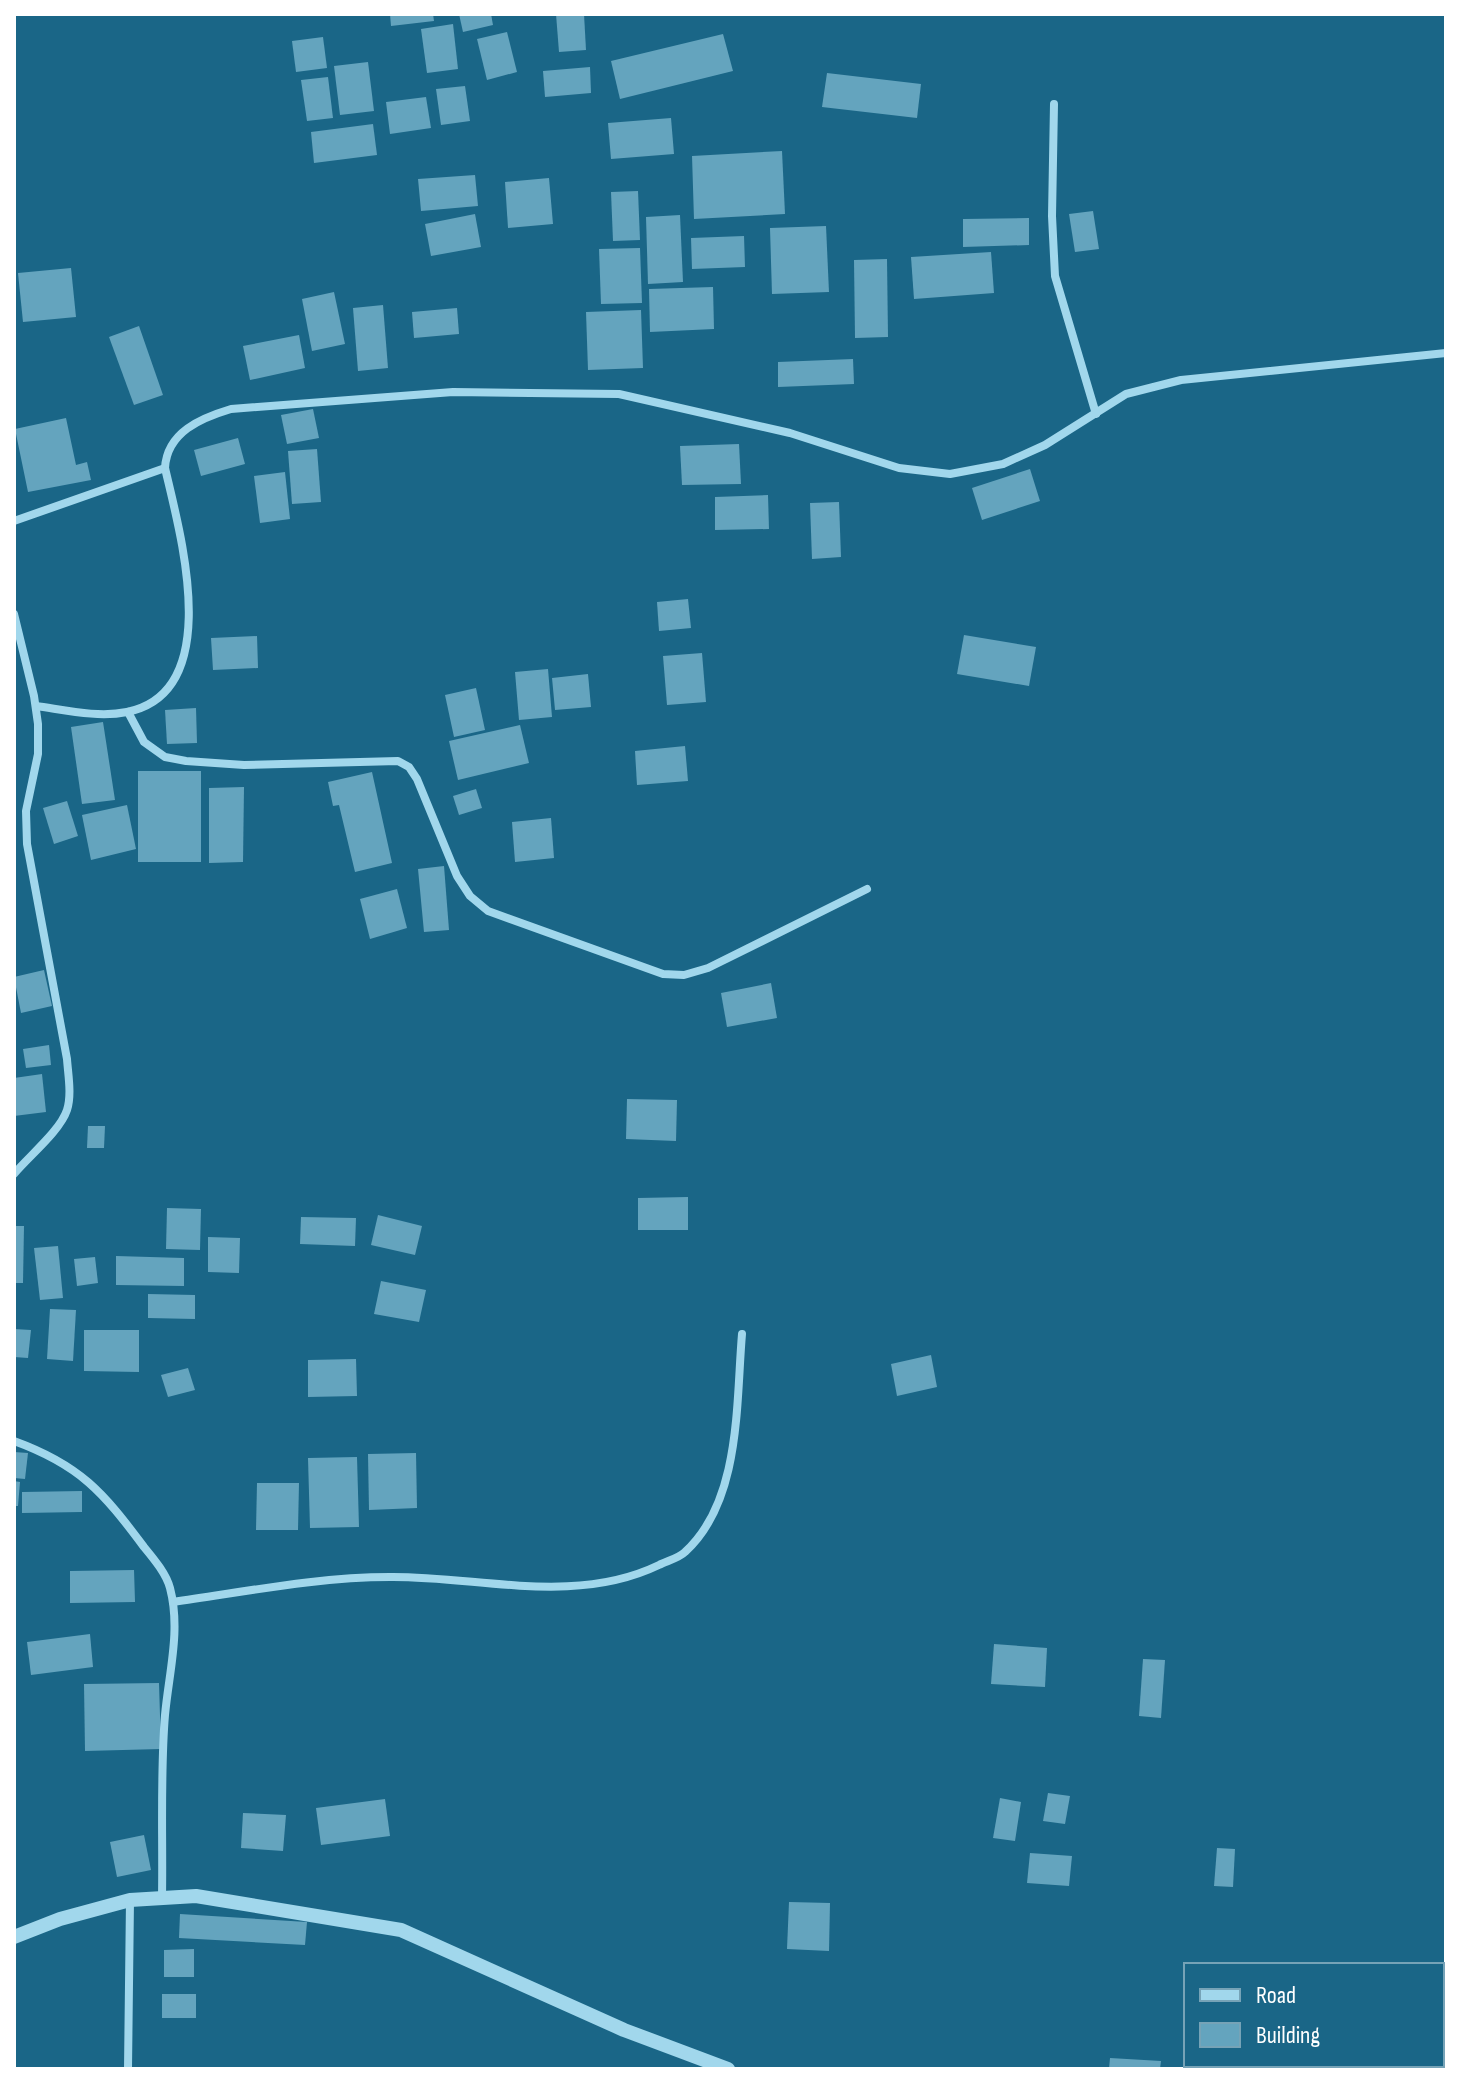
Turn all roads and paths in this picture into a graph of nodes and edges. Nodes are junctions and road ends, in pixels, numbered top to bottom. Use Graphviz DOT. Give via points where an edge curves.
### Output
graph roads {
  1 [pos="1054,104"];
  2 [pos="1446,353"];
  3 [pos="1096,414"];
  4 [pos="165,468"];
  5 [pos="14,521"];
  6 [pos="14,614"];
  7 [pos="36,706"];
  8 [pos="128,712"];
  9 [pos="867,889"];
  10 [pos="14,1174"];
  11 [pos="742,1334"];
  12 [pos="14,1441"];
  13 [pos="173,1602"];
  14 [pos="162,1898"];
  15 [pos="130,1900"];
  16 [pos="14,1937"];
  17 [pos="128,2069"];
  18 [pos="728,2069"];
  1 -- 3 [label="street" via="1055,276"];
  2 -- 3 [label="street" via="1181,380 1126,394"];
  3 -- 4 [label="street" via="1003,464 950,474 899,468 790,433 619,394 453,392 231,409 199,419 175,441"];
  4 -- 5 [label="street"];
  4 -- 8 [label="street" via="190,600 189,641 175,678 154,702"];
  6 -- 7 [label="street"];
  7 -- 8 [label="street"];
  7 -- 10 [label="street" via="38,754 26,811 27,844 69,1089 67,1110 56,1128"];
  8 -- 9 [label="street" via="144,742 165,757 186,761 398,761 417,779 457,876 488,911 663,974 708,968"];
  11 -- 13 [label="street" via="731,1468 714,1513 685,1553 636,1576 571,1588 390,1577"];
  12 -- 13 [label="street" via="86,1478 149,1554 169,1584"];
  13 -- 14 [label="street"];
  14 -- 15 [label="street"];
  14 -- 18 [label="street" via="196,1896 401,1930 624,2030"];
  15 -- 16 [label="street"];
  15 -- 17 [label="street"];
}
